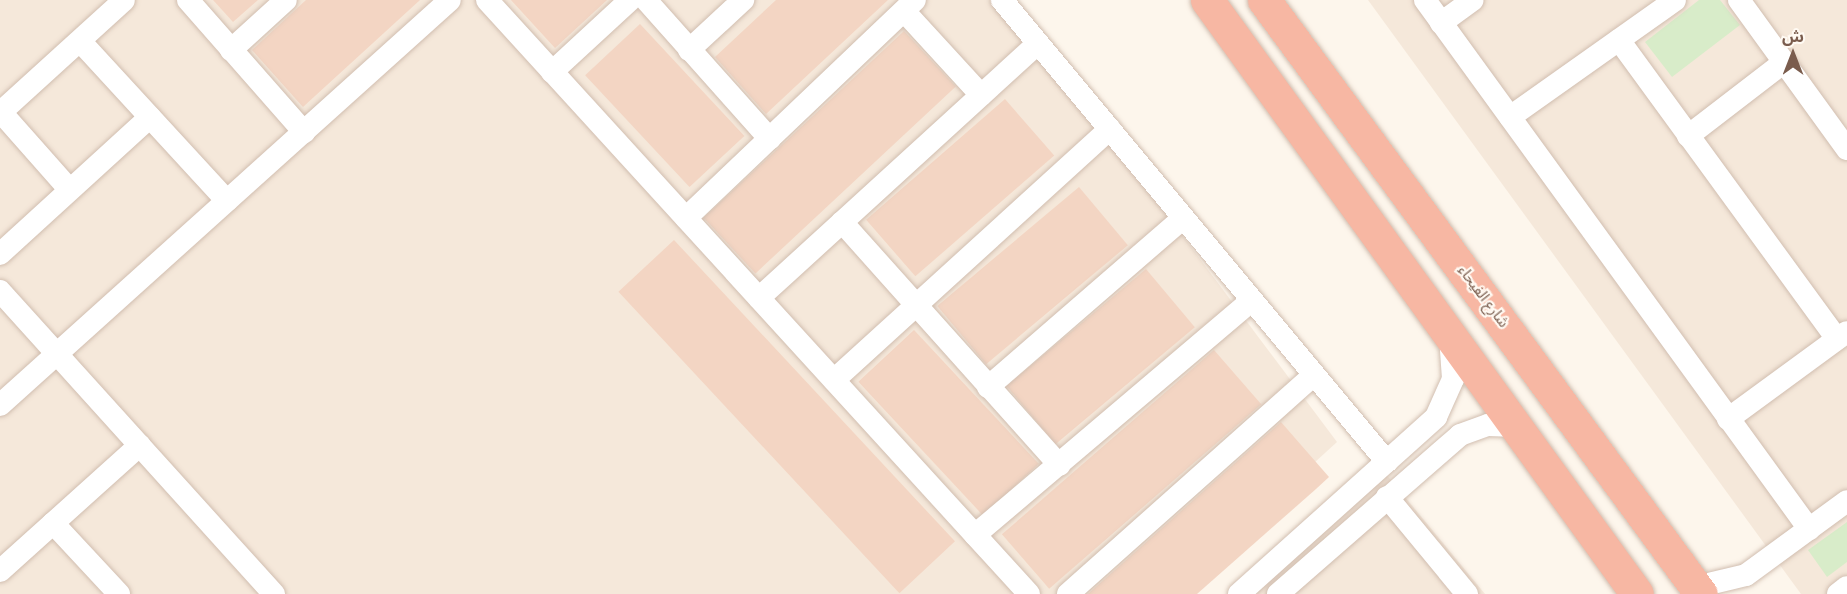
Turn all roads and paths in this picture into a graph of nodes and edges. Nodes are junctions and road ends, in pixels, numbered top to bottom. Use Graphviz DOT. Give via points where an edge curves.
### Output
graph roads {
  1 [pos="124,0"];
  2 [pos="188,0"];
  3 [pos="286,0"];
  4 [pos="450,0"];
  5 [pos="487,0"];
  6 [pos="630,0"];
  7 [pos="646,0"];
  8 [pos="743,0"];
  9 [pos="1002,0"];
  10 [pos="1207,0"];
  11 [pos="1264,0"];
  12 [pos="1425,0"];
  13 [pos="1473,0"];
  14 [pos="1675,0"];
  15 [pos="1739,0"];
  16 [pos="910,6"];
  17 [pos="1441,23"];
  18 [pos="80,40"];
  19 [pos="1619,40"];
  20 [pos="1038,43"];
  21 [pos="231,50"];
  22 [pos="689,50"];
  23 [pos="1784,62"];
  24 [pos="552,72"];
  25 [pos="981,95"];
  26 [pos="0,112"];
  27 [pos="150,117"];
  28 [pos="1510,117"];
  29 [pos="1351,120"];
  30 [pos="1110,129"];
  31 [pos="304,132"];
  32 [pos="1688,136"];
  33 [pos="770,139"];
  34 [pos="1315,146"];
  35 [pos="1847,149"];
  36 [pos="69,189"];
  37 [pos="227,201"];
  38 [pos="686,218"];
  39 [pos="1183,218"];
  40 [pos="842,222"];
  41 [pos="0,254"];
  42 [pos="0,291"];
  43 [pos="759,298"];
  44 [pos="1252,300"];
  45 [pos="914,307"];
  46 [pos="1445,324"];
  47 [pos="1842,335"];
  48 [pos="57,354"];
  49 [pos="1314,375"];
  50 [pos="834,380"];
  51 [pos="988,387"];
  52 [pos="0,405"];
  53 [pos="1728,419"];
  54 [pos="1517,426"];
  55 [pos="140,445"];
  56 [pos="1387,462"];
  57 [pos="1059,465"];
  58 [pos="1387,497"];
  59 [pos="1847,501"];
  60 [pos="53,523"];
  61 [pos="1809,529"];
  62 [pos="975,535"];
  63 [pos="0,571"];
  64 [pos="1847,587"];
  65 [pos="107,590"];
  66 [pos="1699,590"];
  67 [pos="267,591"];
  68 [pos="1029,594"];
  69 [pos="1068,594"];
  70 [pos="1239,594"];
  71 [pos="1278,594"];
  72 [pos="1467,594"];
  73 [pos="1637,594"];
  74 [pos="1838,594"];
  1 -- 18 [label="street"];
  2 -- 21 [label="street"];
  3 -- 21 [label="street"];
  4 -- 31 [label="street"];
  5 -- 24 [label="street"];
  6 -- 24 [label="street"];
  7 -- 22 [label="street"];
  8 -- 22 [label="street"];
  9 -- 20 [label="street"];
  10 -- 34 [label="highway"];
  11 -- 29 [label="highway, شارع الفيحاء"];
  12 -- 17 [label="street"];
  13 -- 17 [label="street"];
  14 -- 19 [label="street"];
  15 -- 23 [label="street"];
  16 -- 25 [label="street"];
  16 -- 33 [label="street"];
  17 -- 28 [label="street"];
  18 -- 26 [label="street"];
  18 -- 27 [label="street"];
  19 -- 28 [label="street"];
  19 -- 32 [label="street"];
  20 -- 25 [label="street"];
  20 -- 30 [label="street"];
  21 -- 31 [label="street"];
  22 -- 33 [label="street"];
  23 -- 32 [label="street"];
  23 -- 35 [label="street"];
  24 -- 38 [label="street"];
  25 -- 40 [label="street"];
  26 -- 36 [label="street"];
  27 -- 36 [label="street"];
  27 -- 37 [label="street"];
  28 -- 53 [label="street"];
  29 -- 34 [label="highway"];
  29 -- 66 [label="highway, شارع الفيحاء"];
  30 -- 39 [label="street"];
  30 -- 45 [label="street"];
  31 -- 37 [label="street"];
  32 -- 47 [label="street"];
  33 -- 38 [label="street"];
  34 -- 46 [label="highway"];
  36 -- 41 [label="street"];
  37 -- 48 [label="street"];
  38 -- 43 [label="street"];
  39 -- 44 [label="street"];
  39 -- 51 [label="street"];
  40 -- 43 [label="street"];
  40 -- 45 [label="street"];
  42 -- 48 [label="street"];
  43 -- 50 [label="street"];
  44 -- 49 [label="street"];
  44 -- 57 [label="street"];
  45 -- 50 [label="street"];
  45 -- 51 [label="street"];
  46 -- 54 [label="highway"];
  46 -- 56 [label="street" via="1454,365 1446,399 1436,417"];
  47 -- 53 [label="street"];
  48 -- 52 [label="street"];
  48 -- 55 [label="street"];
  49 -- 56 [label="street"];
  49 -- 69 [label="street"];
  50 -- 62 [label="street"];
  51 -- 57 [label="street"];
  53 -- 61 [label="street"];
  54 -- 58 [label="street" via="1488,425 1460,435"];
  54 -- 73 [label="highway"];
  55 -- 60 [label="street"];
  55 -- 67 [label="street"];
  56 -- 70 [label="street"];
  57 -- 62 [label="street"];
  58 -- 71 [label="street"];
  58 -- 72 [label="street"];
  59 -- 61 [label="street"];
  60 -- 63 [label="street"];
  60 -- 65 [label="street"];
  61 -- 66 [label="street" via="1746,575"];
  62 -- 68 [label="street"];
  64 -- 74 [label="street"];
}
